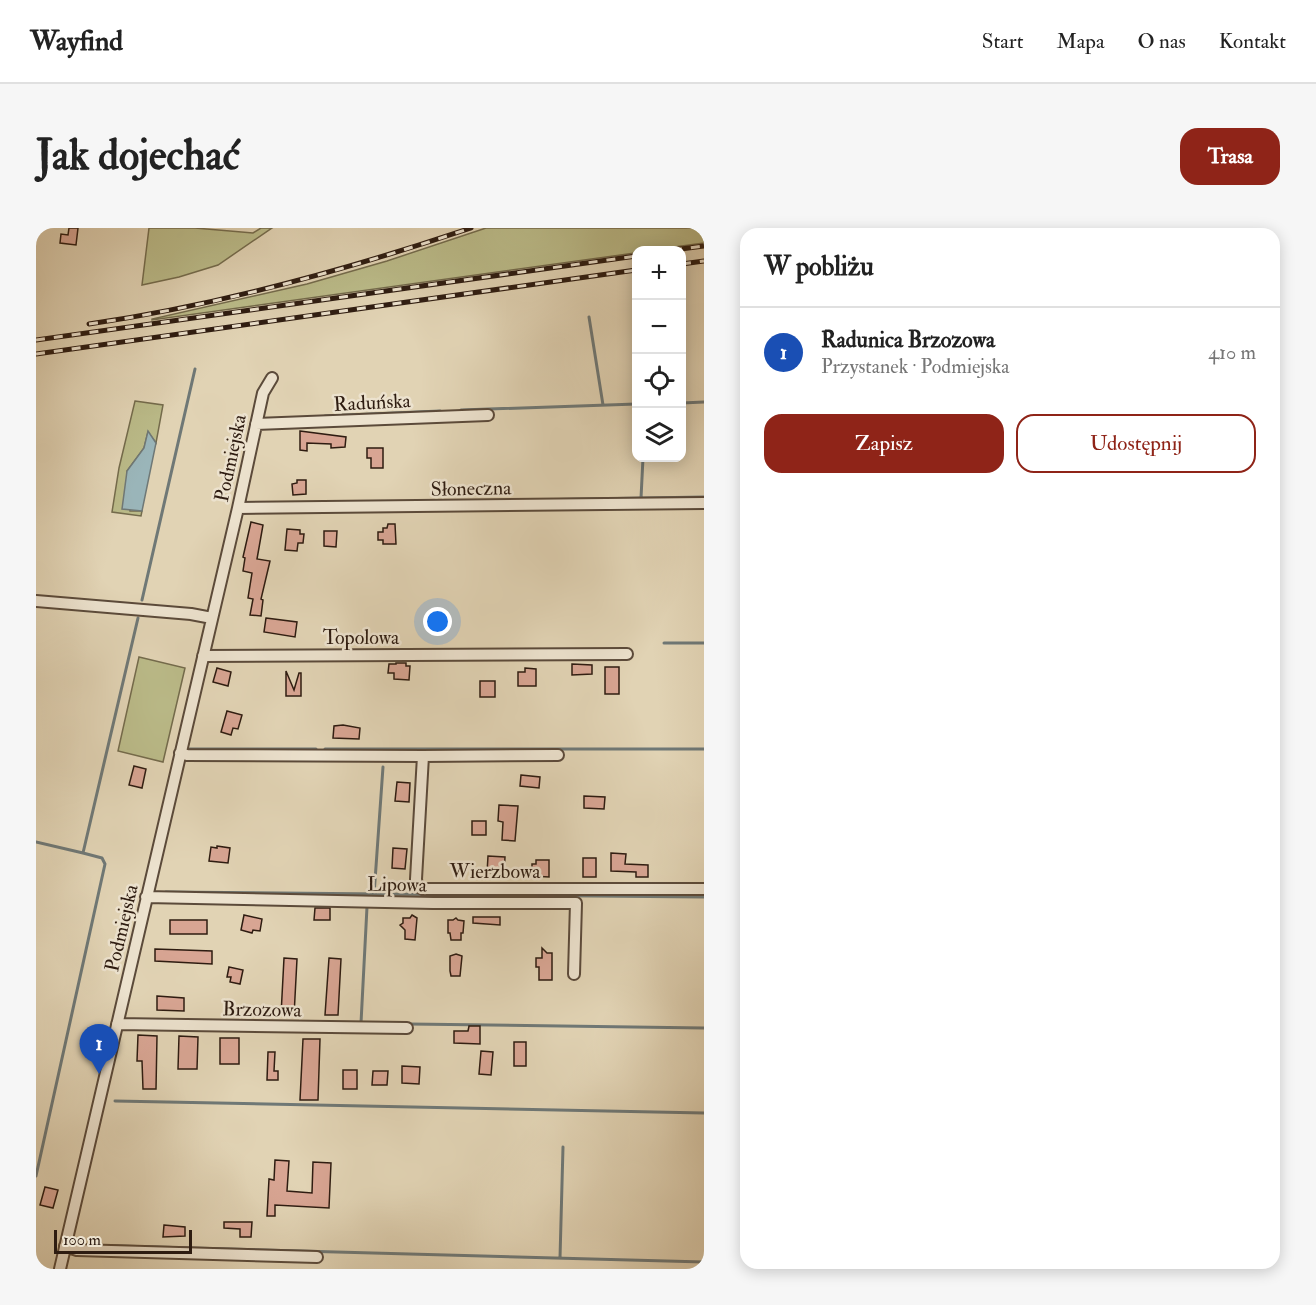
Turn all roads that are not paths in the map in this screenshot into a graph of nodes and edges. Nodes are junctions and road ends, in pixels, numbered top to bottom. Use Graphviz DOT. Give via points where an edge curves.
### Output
graph roads {
  1 [pos="272,378"];
  2 [pos="489,415"];
  3 [pos="256,424"];
  4 [pos="704,503"];
  5 [pos="238,508"];
  6 [pos="36,601"];
  7 [pos="212,618"];
  8 [pos="627,654"];
  9 [pos="203,656"];
  10 [pos="180,753"];
  11 [pos="558,755"];
  12 [pos="423,756"];
  13 [pos="704,889"];
  14 [pos="146,897"];
  15 [pos="574,975"];
  16 [pos="117,1023"];
  17 [pos="407,1028"];
  18 [pos="65,1246"];
  19 [pos="317,1257"];
  20 [pos="60,1269"];
  1 -- 3 [label="street, Podmiejska" via="262,393"];
  2 -- 3 [label="street, Raduńska"];
  3 -- 5 [label="street, Podmiejska"];
  4 -- 5 [label="street, Słoneczna"];
  5 -- 7 [label="street, Podmiejska"];
  6 -- 7 [label="street"];
  7 -- 9 [label="street, Podmiejska"];
  8 -- 9 [label="street, Topolowa"];
  9 -- 10 [label="street, Podmiejska"];
  10 -- 12 [label="street"];
  10 -- 14 [label="street, Podmiejska"];
  11 -- 12 [label="street"];
  12 -- 13 [label="street, Wierzbowa" via="416,879 417,886 423,889"];
  14 -- 15 [label="street, Lipowa" via="576,903"];
  14 -- 16 [label="street, Podmiejska"];
  16 -- 17 [label="street, Brzozowa"];
  16 -- 18 [label="street, Podmiejska"];
  18 -- 19 [label="street" via="77,1250"];
  18 -- 20 [label="street, Podmiejska"];
}
